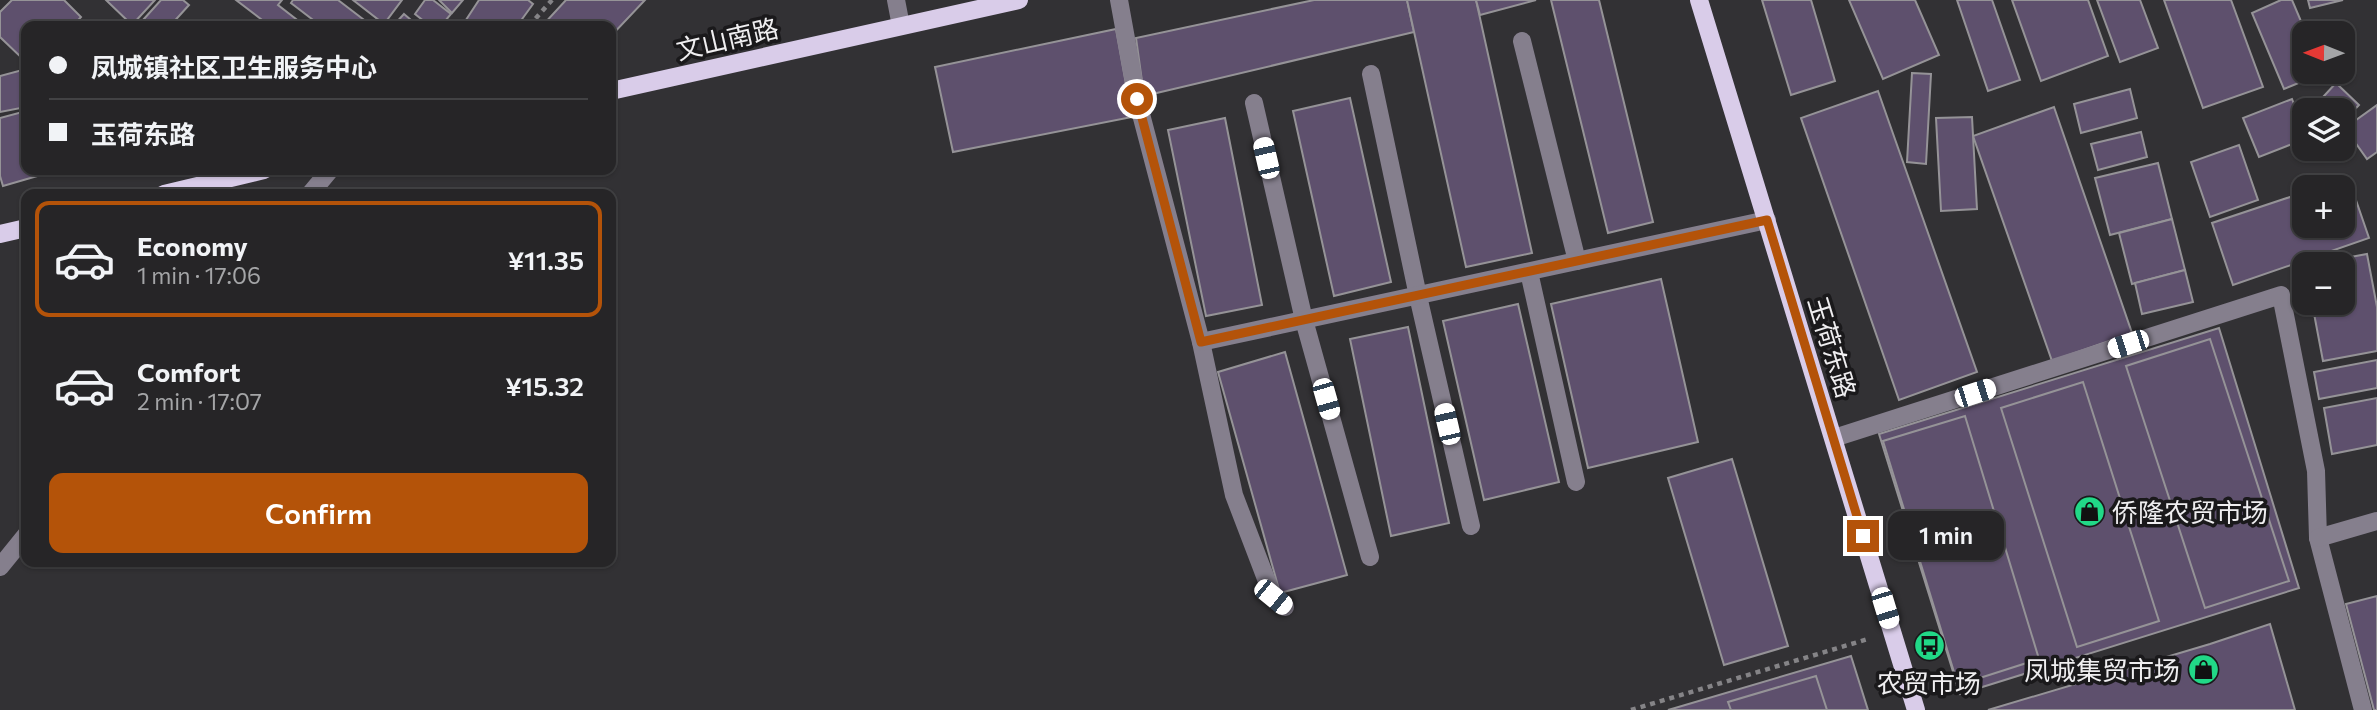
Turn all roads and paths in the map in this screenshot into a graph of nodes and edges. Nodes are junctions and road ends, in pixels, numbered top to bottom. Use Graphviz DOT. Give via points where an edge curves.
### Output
graph roads {
  1 [pos="552,0"];
  2 [pos="896,0"];
  3 [pos="1019,0"];
  4 [pos="1119,0"];
  5 [pos="1699,0"];
  6 [pos="533,21"];
  7 [pos="901,26"];
  8 [pos="1522,41"];
  9 [pos="1371,74"];
  10 [pos="616,90"];
  11 [pos="1254,103"];
  12 [pos="243,175"];
  13 [pos="326,175"];
  14 [pos="185,189"];
  15 [pos="314,189"];
  16 [pos="1767,220"];
  17 [pos="21,229"];
  18 [pos="0,234"];
  19 [pos="1577,261"];
  20 [pos="1530,272"];
  21 [pos="1418,296"];
  22 [pos="1304,320"];
  23 [pos="1201,342"];
  24 [pos="1834,439"];
  25 [pos="1576,482"];
  26 [pos="2377,521"];
  27 [pos="1471,526"];
  28 [pos="2318,538"];
  29 [pos="21,541"];
  30 [pos="1370,557"];
  31 [pos="0,567"];
  32 [pos="1285,607"];
  33 [pos="1892,632"];
  34 [pos="1631,710"];
  35 [pos="1916,710"];
  36 [pos="2363,710"];
  1 -- 6 [label="path"];
  2 -- 7 [label="street"];
  3 -- 7 [label="main road, 文山南路"];
  4 -- 23 [label="street" via="1137,99"];
  5 -- 16 [label="main road, 玉荷东路"];
  7 -- 10 [label="main road, 文山南路"];
  8 -- 19 [label="street"];
  9 -- 21 [label="street"];
  11 -- 22 [label="street"];
  12 -- 14 [label="main road"];
  13 -- 15 [label="street"];
  16 -- 19 [label="street"];
  16 -- 24 [label="main road, 玉荷东路"];
  17 -- 18 [label="main road"];
  19 -- 20 [label="street"];
  20 -- 21 [label="street"];
  20 -- 25 [label="street"];
  21 -- 22 [label="street"];
  21 -- 27 [label="street"];
  22 -- 23 [label="street"];
  22 -- 30 [label="street"];
  23 -- 32 [label="street" via="1234,495 1273,597"];
  24 -- 28 [label="street" via="2281,295 2316,471"];
  24 -- 33 [label="main road, 玉荷东路"];
  26 -- 28 [label="street"];
  28 -- 36 [label="street"];
  29 -- 31 [label="street"];
  33 -- 34 [label="path"];
  33 -- 35 [label="main road, 玉荷东路"];
}
